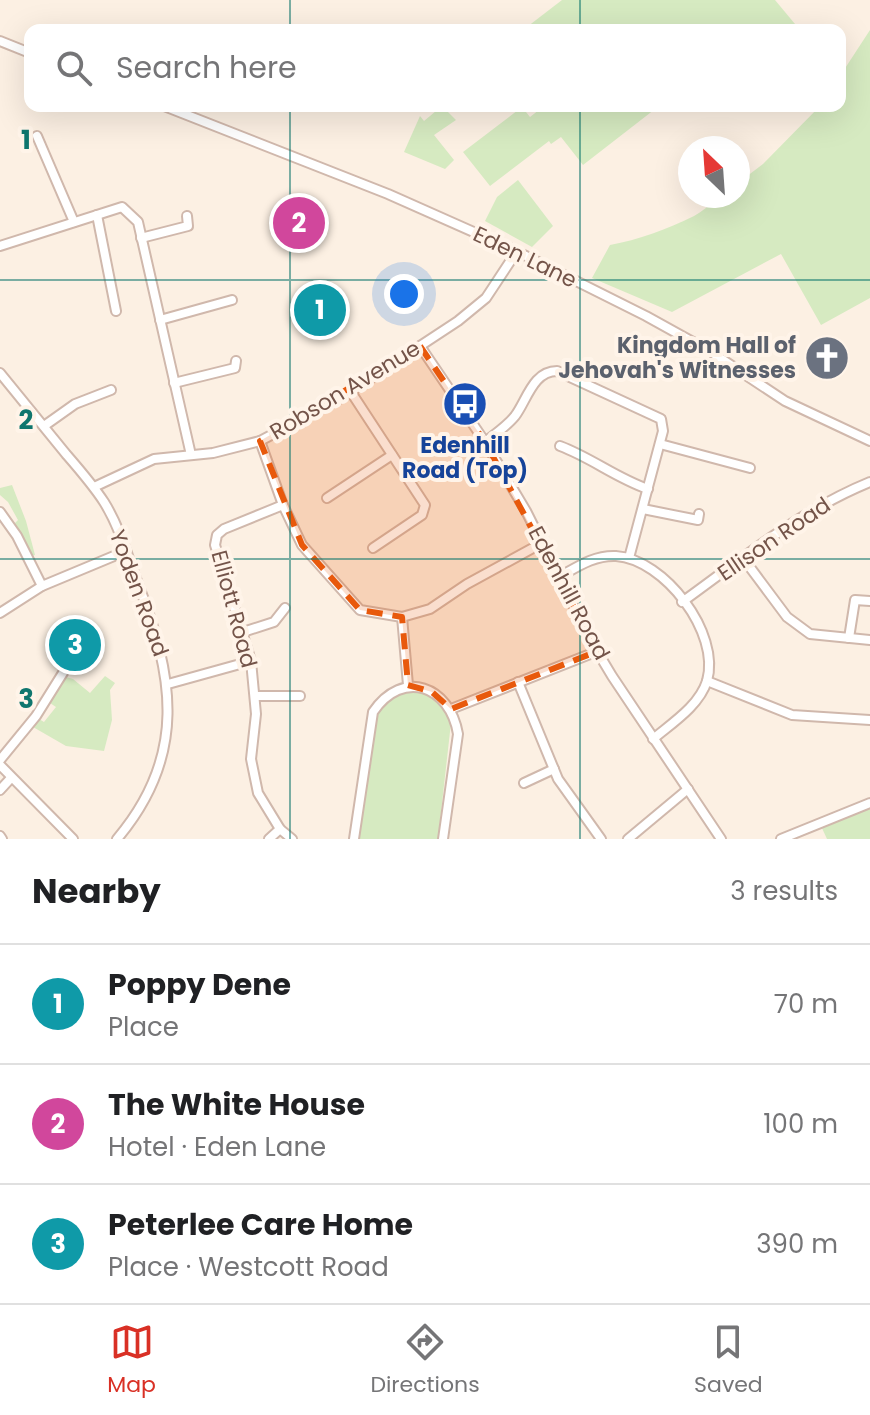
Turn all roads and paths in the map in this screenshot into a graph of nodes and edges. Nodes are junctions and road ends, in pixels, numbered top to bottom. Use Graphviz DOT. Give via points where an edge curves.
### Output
graph roads {
  1 [pos="0,41"];
  2 [pos="24,51"];
  3 [pos="179,112"];
  4 [pos="37,136"];
  5 [pos="97,215"];
  6 [pos="187,216"];
  7 [pos="74,222"];
  8 [pos="141,238"];
  9 [pos="0,246"];
  10 [pos="517,251"];
  11 [pos="232,300"];
  12 [pos="116,311"];
  13 [pos="160,320"];
  14 [pos="420,346"];
  15 [pos="236,361"];
  16 [pos="0,373"];
  17 [pos="174,383"];
  18 [pos="111,390"];
  19 [pos="351,392"];
  20 [pos="44,426"];
  21 [pos="260,441"];
  22 [pos="870,441"];
  23 [pos="485,442"];
  24 [pos="660,444"];
  25 [pos="560,446"];
  26 [pos="191,455"];
  27 [pos="392,455"];
  28 [pos="750,468"];
  29 [pos="870,482"];
  30 [pos="94,487"];
  31 [pos="648,489"];
  32 [pos="327,498"];
  33 [pos="283,505"];
  34 [pos="643,509"];
  35 [pos="0,512"];
  36 [pos="699,514"];
  37 [pos="542,543"];
  38 [pos="373,548"];
  39 [pos="126,551"];
  40 [pos="629,558"];
  41 [pos="743,558"];
  42 [pos="559,577"];
  43 [pos="42,586"];
  44 [pos="870,601"];
  45 [pos="682,602"];
  46 [pos="285,608"];
  47 [pos="0,613"];
  48 [pos="402,617"];
  49 [pos="243,632"];
  50 [pos="849,638"];
  51 [pos="870,640"];
  52 [pos="598,651"];
  53 [pos="251,661"];
  54 [pos="66,668"];
  55 [pos="707,681"];
  56 [pos="518,682"];
  57 [pos="168,684"];
  58 [pos="408,685"];
  59 [pos="255,696"];
  60 [pos="300,696"];
  61 [pos="451,709"];
  62 [pos="870,720"];
  63 [pos="653,739"];
  64 [pos="0,763"];
  65 [pos="554,769"];
  66 [pos="11,778"];
  67 [pos="524,783"];
  68 [pos="688,789"];
  69 [pos="0,790"];
  70 [pos="870,803"];
  71 [pos="280,829"];
  72 [pos="119,838"];
  73 [pos="73,839"];
  74 [pos="269,839"];
  75 [pos="292,839"];
  76 [pos="354,839"];
  77 [pos="443,839"];
  78 [pos="601,839"];
  79 [pos="628,839"];
  80 [pos="721,839"];
  81 [pos="781,839"];
  1 -- 2 [label="street"];
  3 -- 10 [label="street, Eden Lane"];
  4 -- 7 [label="street"];
  5 -- 7 [label="street"];
  5 -- 8 [label="street" via="122,207 138,222"];
  5 -- 12 [label="street"];
  6 -- 8 [label="street" via="188,226"];
  7 -- 9 [label="street"];
  8 -- 13 [label="street"];
  10 -- 14 [label="street, Robson Avenue" via="486,298"];
  10 -- 22 [label="street, Eden Lane" via="659,323 785,401"];
  11 -- 13 [label="street"];
  13 -- 17 [label="street"];
  14 -- 19 [label="street, Robson Avenue"];
  14 -- 23 [label="street, Edenhill Road"];
  15 -- 17 [label="street" via="235,368"];
  16 -- 20 [label="street, Yoden Road"];
  17 -- 26 [label="street"];
  18 -- 20 [label="street" via="75,404"];
  19 -- 21 [label="street, Robson Avenue"];
  19 -- 27 [label="street"];
  20 -- 30 [label="street, Yoden Road"];
  21 -- 26 [label="street, Robson Avenue"];
  21 -- 33 [label="street"];
  23 -- 24 [label="street" via="514,418 539,378 557,371 661,419"];
  23 -- 37 [label="street, Edenhill Road"];
  24 -- 28 [label="street"];
  24 -- 31 [label="street"];
  25 -- 31 [label="street"];
  26 -- 30 [label="street, Robson Avenue" via="154,459"];
  27 -- 32 [label="street"];
  27 -- 38 [label="street" via="425,512"];
  29 -- 41 [label="street, Ellison Road" via="816,508"];
  30 -- 39 [label="street, Yoden Road"];
  31 -- 34 [label="street"];
  33 -- 48 [label="street" via="302,545 360,610"];
  33 -- 49 [label="street, Elliott Road" via="224,529 215,540"];
  34 -- 36 [label="street" via="698,520"];
  34 -- 40 [label="street"];
  35 -- 43 [label="street"];
  37 -- 42 [label="street, Edenhill Road"];
  37 -- 48 [label="street" via="430,609"];
  39 -- 43 [label="street"];
  39 -- 57 [label="street, Yoden Road" via="153,620"];
  40 -- 42 [label="street" via="600,557"];
  40 -- 45 [label="street" via="652,568"];
  41 -- 45 [label="street, Ellison Road"];
  41 -- 50 [label="street" via="787,617 810,634"];
  42 -- 52 [label="street, Edenhill Road"];
  43 -- 47 [label="street"];
  44 -- 50 [label="street" via="855,600"];
  45 -- 55 [label="street" via="710,648"];
  46 -- 49 [label="street" via="274,622"];
  48 -- 58 [label="street"];
  49 -- 53 [label="street, Elliott Road"];
  50 -- 51 [label="street"];
  52 -- 56 [label="street"];
  52 -- 63 [label="street, Edenhill Road"];
  53 -- 57 [label="street"];
  53 -- 59 [label="street, Elliott Road"];
  54 -- 64 [label="street"];
  55 -- 62 [label="street" via="792,715"];
  55 -- 63 [label="street" via="694,702"];
  56 -- 61 [label="street"];
  56 -- 65 [label="street"];
  57 -- 72 [label="street, Yoden Road" via="166,734 157,772"];
  58 -- 61 [label="street" via="432,692"];
  58 -- 76 [label="street" via="382,699 373,712"];
  59 -- 60 [label="street"];
  59 -- 71 [label="street, Elliott Road" via="251,759 258,793"];
  61 -- 77 [label="street" via="458,734"];
  63 -- 68 [label="street, Edenhill Road"];
  64 -- 66 [label="street"];
  65 -- 67 [label="street"];
  65 -- 78 [label="street"];
  66 -- 69 [label="street"];
  66 -- 73 [label="street"];
  68 -- 79 [label="street"];
  68 -- 80 [label="street, Edenhill Road"];
  70 -- 81 [label="street"];
  71 -- 74 [label="street"];
  71 -- 75 [label="street, Elliott Road"];
}
